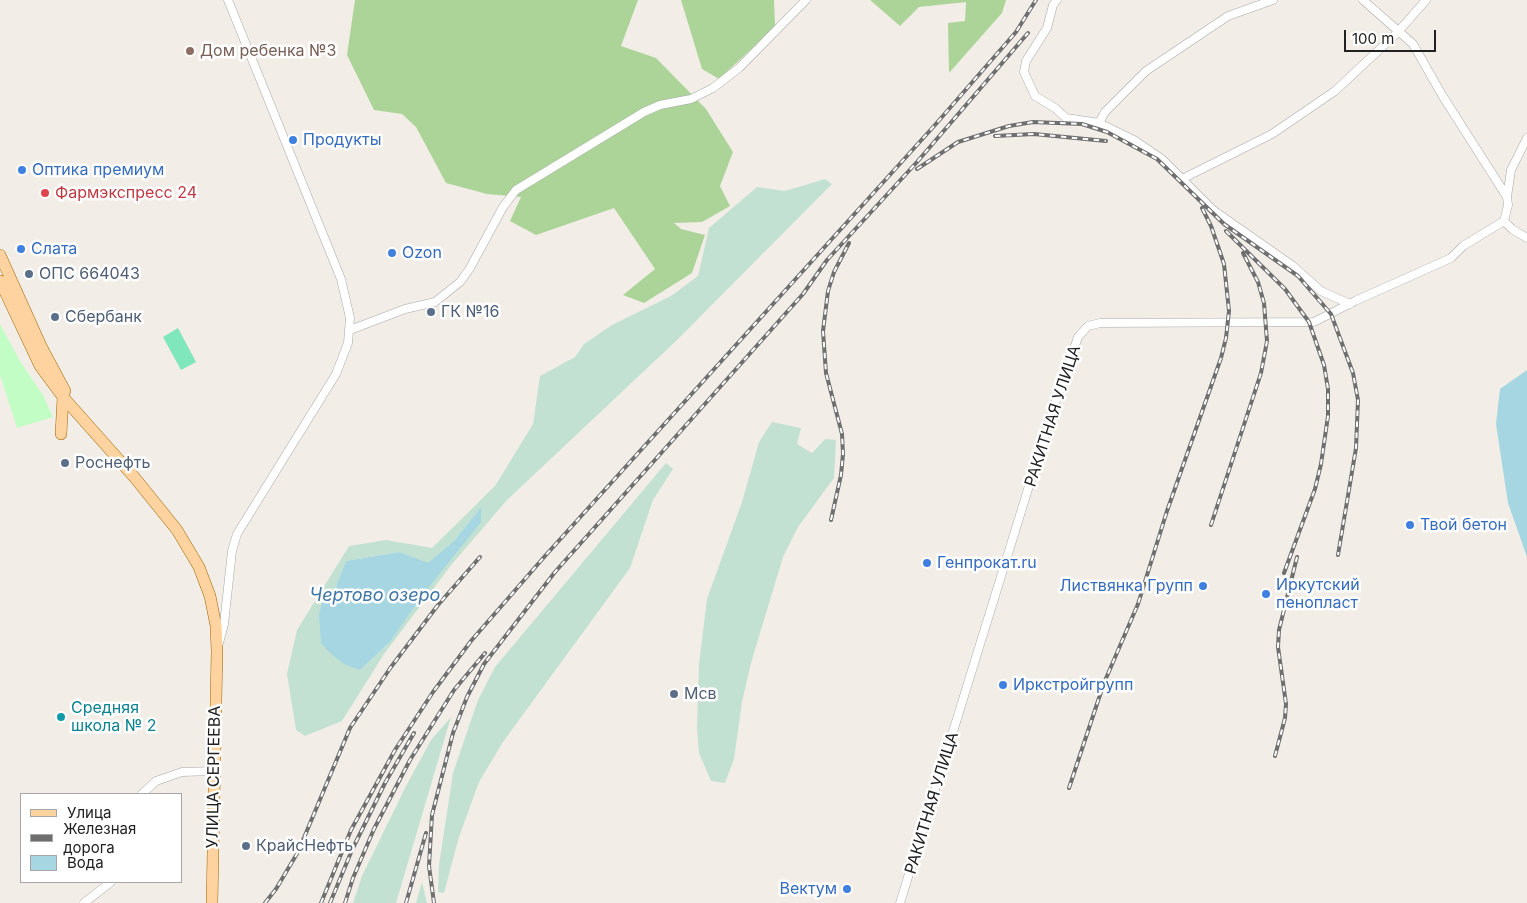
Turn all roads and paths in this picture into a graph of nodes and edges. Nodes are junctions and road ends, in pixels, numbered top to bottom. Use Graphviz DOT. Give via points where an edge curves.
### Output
graph roads {
  1 [pos="228,0"];
  2 [pos="806,0"];
  3 [pos="1057,0"];
  4 [pos="1272,0"];
  5 [pos="1363,0"];
  6 [pos="1426,0"];
  7 [pos="1397,33"];
  8 [pos="1098,123"];
  9 [pos="1527,138"];
  10 [pos="1184,178"];
  11 [pos="1507,197"];
  12 [pos="1504,221"];
  13 [pos="1527,238"];
  14 [pos="0,254"];
  15 [pos="0,281"];
  16 [pos="1350,304"];
  17 [pos="350,330"];
  18 [pos="63,397"];
  19 [pos="74,408"];
  20 [pos="62,434"];
  21 [pos="217,652"];
  22 [pos="214,771"];
  23 [pos="143,793"];
  24 [pos="110,883"];
  25 [pos="84,903"];
  26 [pos="212,903"];
  27 [pos="900,903"];
  1 -- 17 [label="street" via="341,279 348,303"];
  2 -- 17 [label="street" via="738,68 713,88 690,100 660,105 644,112 516,190 503,206 460,282 435,302 404,309"];
  3 -- 8 [label="street" via="1047,28 1026,61 1024,72 1034,96 1066,118"];
  4 -- 8 [label="street" via="1228,16 1146,71"];
  5 -- 7 [label="street"];
  6 -- 7 [label="street"];
  7 -- 10 [label="street" via="1335,92 1303,115"];
  7 -- 11 [label="street" via="1413,44"];
  8 -- 10 [label="street" via="1134,140"];
  9 -- 11 [label="street" via="1511,170"];
  10 -- 16 [label="street" via="1213,210 1294,266 1322,291"];
  11 -- 12 [label="street"];
  12 -- 13 [label="street"];
  12 -- 16 [label="street, РАКИТНАЯ УЛИЦА" via="1463,246 1451,258"];
  14 -- 19 [label="main road" via="41,346"];
  15 -- 18 [label="main road" via="40,366"];
  16 -- 27 [label="street, РАКИТНАЯ УЛИЦА" via="1314,322 1100,323 1088,326 1078,337"];
  17 -- 21 [label="street" via="336,374 237,534"];
  18 -- 19 [label="main road"];
  18 -- 20 [label="main road"];
  19 -- 21 [label="main road, УЛИЦА СЕРГЕЕВА" via="135,478 192,553 214,610"];
  21 -- 22 [label="main road, УЛИЦА СЕРГЕЕВА"];
  22 -- 23 [label="street" via="182,772 156,781"];
  22 -- 26 [label="main road, УЛИЦА СЕРГЕЕВА"];
  24 -- 25 [label="street"];
}
